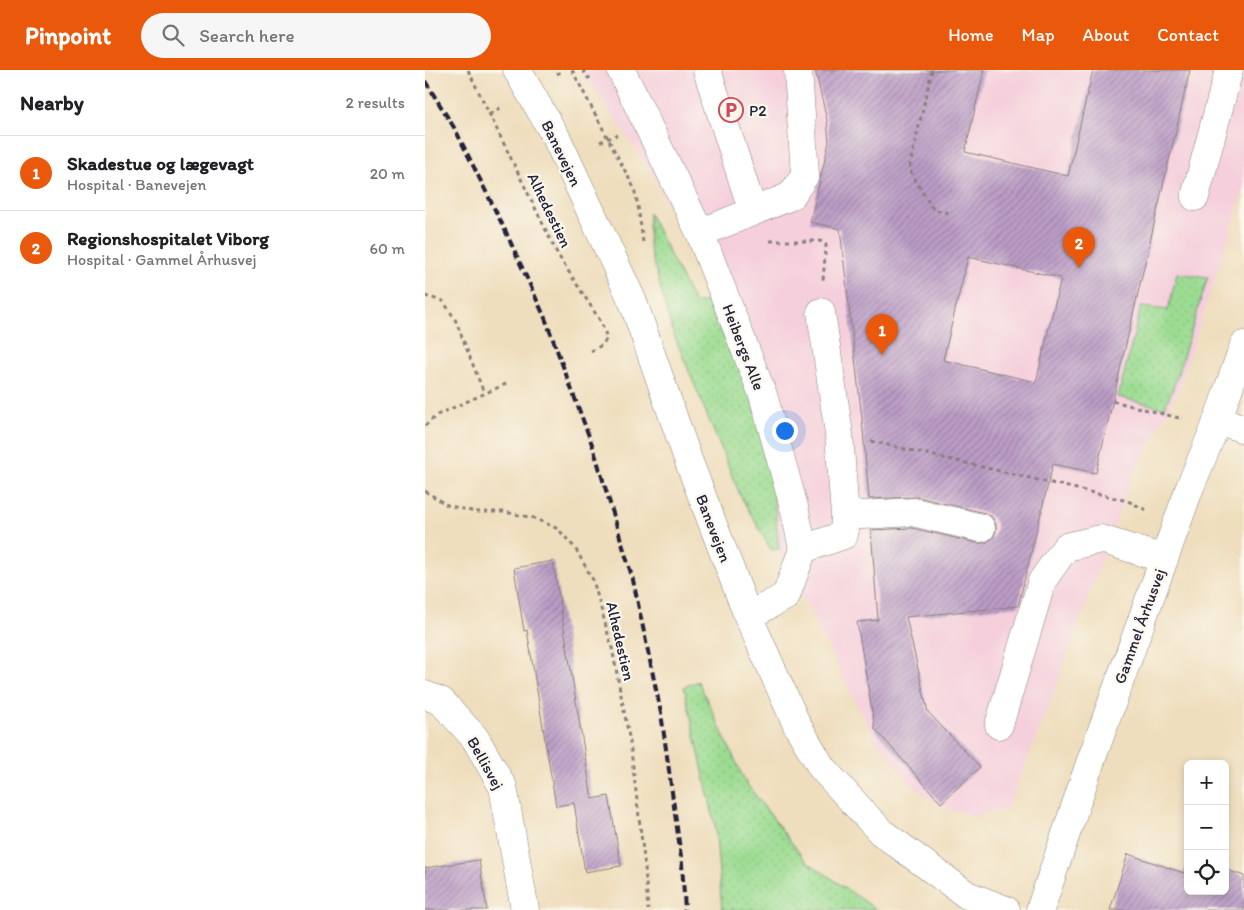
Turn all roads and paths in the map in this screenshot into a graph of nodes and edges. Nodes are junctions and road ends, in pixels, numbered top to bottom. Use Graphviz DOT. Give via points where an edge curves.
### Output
graph roads {
  1 [pos="468,70"];
  2 [pos="517,70"];
  3 [pos="572,70"];
  4 [pos="621,70"];
  5 [pos="707,70"];
  6 [pos="798,70"];
  7 [pos="932,70"];
  8 [pos="1229,70"];
  9 [pos="622,132"];
  10 [pos="608,139"];
  11 [pos="600,142"];
  12 [pos="1195,197"];
  13 [pos="952,214"];
  14 [pos="741,216"];
  15 [pos="700,233"];
  16 [pos="643,245"];
  17 [pos="425,296"];
  18 [pos="821,312"];
  19 [pos="1244,345"];
  20 [pos="591,351"];
  21 [pos="508,383"];
  22 [pos="484,393"];
  23 [pos="1113,400"];
  24 [pos="1216,424"];
  25 [pos="425,426"];
  26 [pos="1244,429"];
  27 [pos="839,434"];
  28 [pos="425,490"];
  29 [pos="1128,501"];
  30 [pos="845,516"];
  31 [pos="981,528"];
  32 [pos="803,549"];
  33 [pos="1164,559"];
  34 [pos="747,616"];
  35 [pos="425,695"];
  36 [pos="999,725"];
  37 [pos="525,910"];
  38 [pos="648,910"];
  39 [pos="1006,910"];
  40 [pos="1040,910"];
  1 -- 20 [label="path, Alhedestien" via="557,255 601,322 607,338"];
  2 -- 34 [label="main road, Banevejen" via="557,139 633,302"];
  3 -- 10 [label="path"];
  4 -- 15 [label="main road, Heibergs Alle"];
  5 -- 14 [label="main road"];
  6 -- 14 [label="main road" via="805,175 791,196"];
  7 -- 13 [label="path" via="909,169 933,209"];
  8 -- 12 [label="main road"];
  9 -- 10 [label="path"];
  10 -- 11 [label="path"];
  10 -- 16 [label="path" via="634,188"];
  14 -- 15 [label="main road"];
  14 -- 18 [label="path" via="753,241 820,241 826,245"];
  15 -- 32 [label="main road, Heibergs Alle" via="763,395 795,507"];
  17 -- 22 [label="path" via="443,301 455,319"];
  18 -- 27 [label="main road"];
  19 -- 24 [label="main road, Gammel Århusvej"];
  21 -- 22 [label="path"];
  22 -- 25 [label="path" via="437,415"];
  23 -- 24 [label="path"];
  24 -- 26 [label="main road"];
  24 -- 33 [label="main road, Gammel Århusvej"];
  27 -- 29 [label="path"];
  27 -- 30 [label="main road"];
  28 -- 38 [label="path, Alhedestien" via="447,505 475,512 504,512 534,518 557,529 575,548 593,580 612,648 630,742"];
  30 -- 31 [label="main road" via="913,512"];
  30 -- 32 [label="main road" via="844,535"];
  32 -- 34 [label="main road" via="786,596"];
  33 -- 36 [label="main road" via="1101,538 1066,548 1042,581"];
  33 -- 40 [label="main road, Gammel Århusvej"];
  34 -- 39 [label="main road, Banevejen" via="797,725 822,768 881,832 967,895"];
  35 -- 37 [label="main road, Bellisvej" via="441,702 475,738 503,787"];
}
